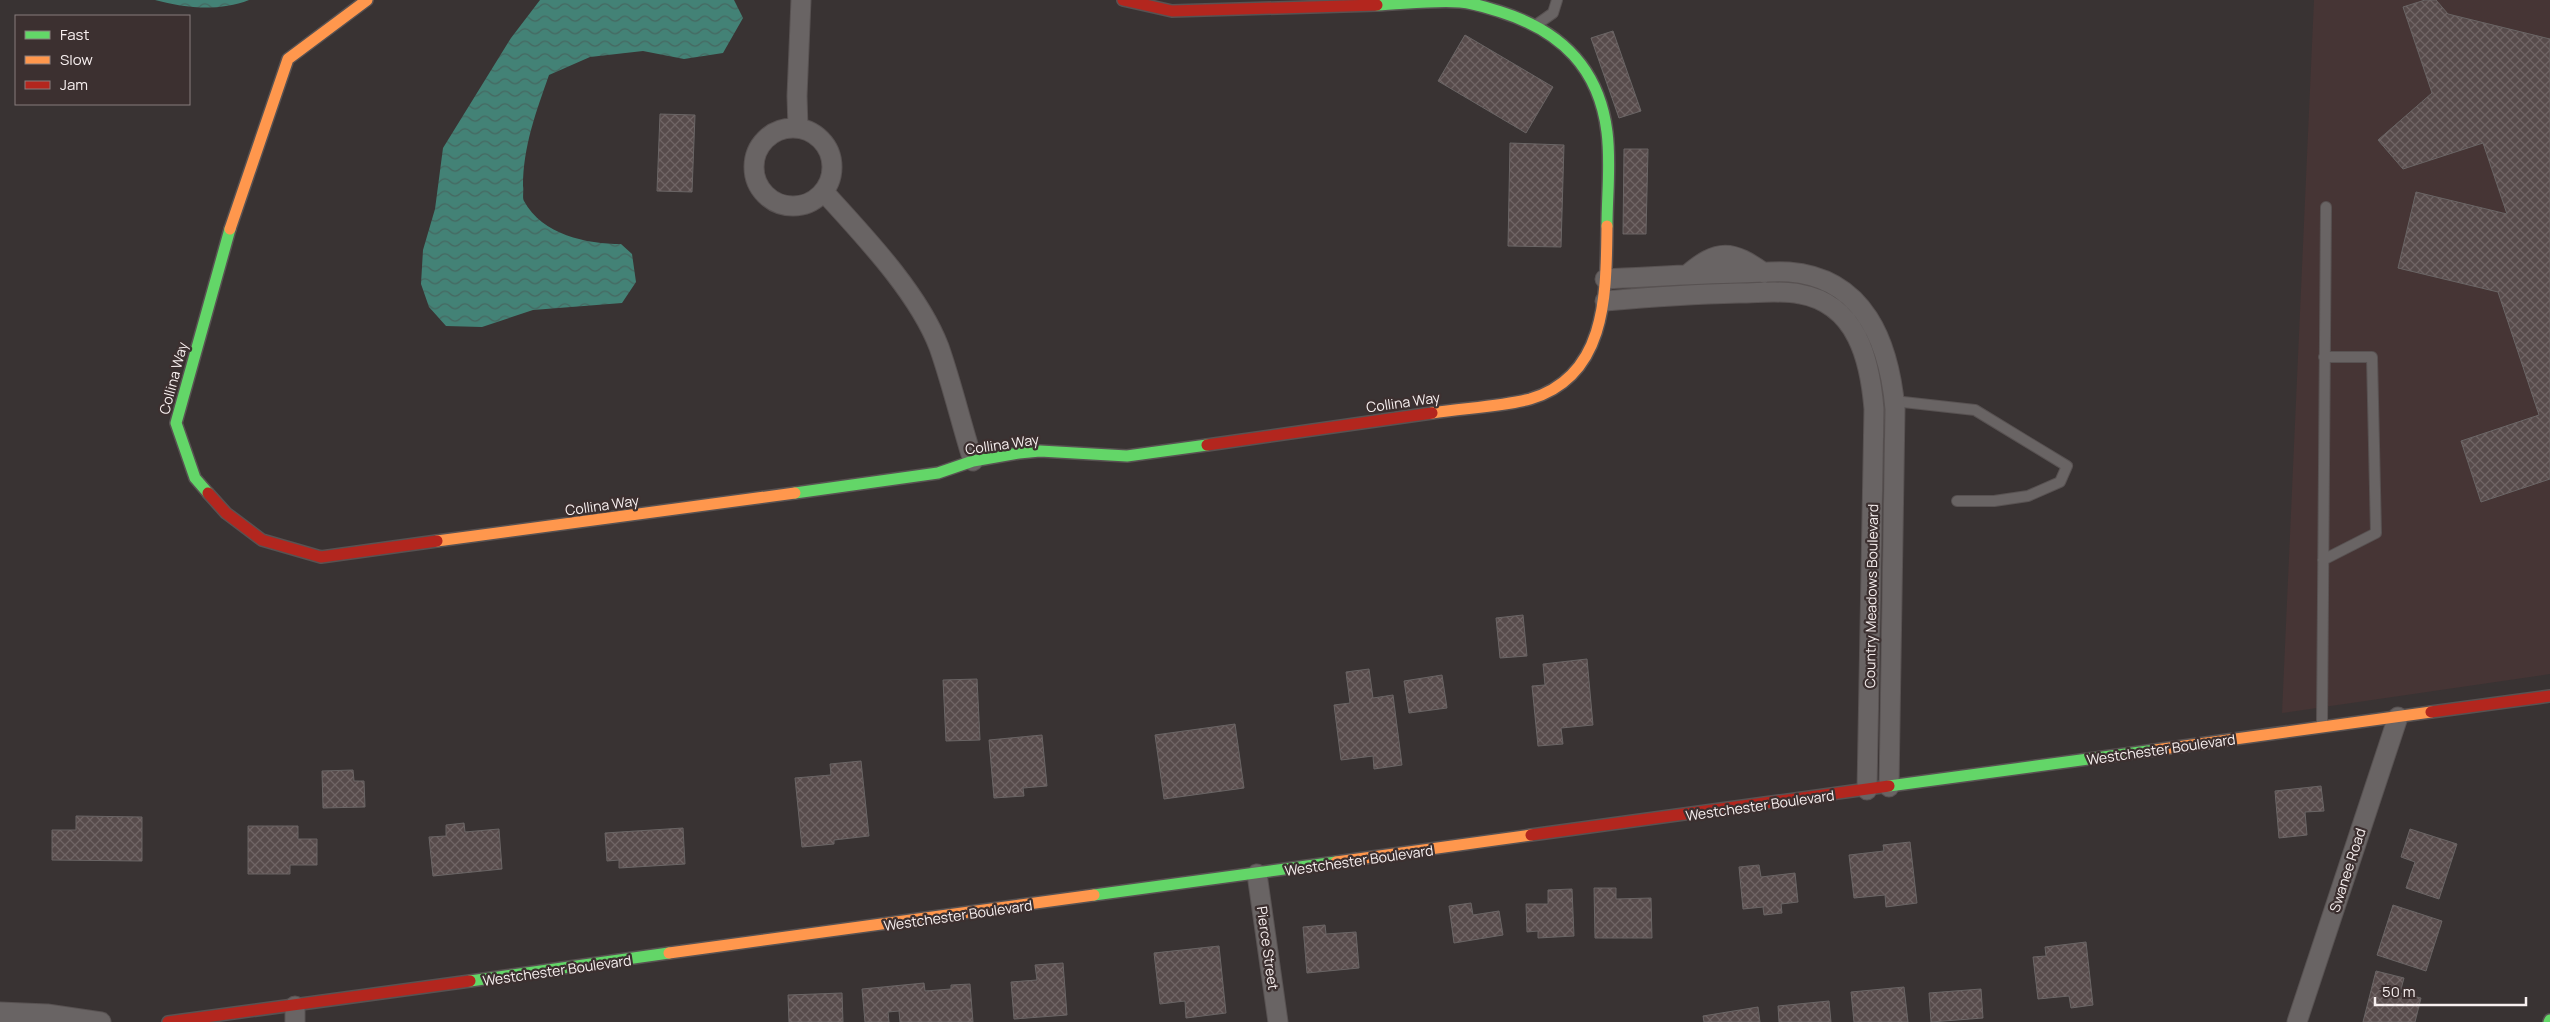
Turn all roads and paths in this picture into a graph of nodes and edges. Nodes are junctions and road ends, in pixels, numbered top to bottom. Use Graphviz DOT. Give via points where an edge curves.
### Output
graph roads {
  1 [pos="367,0"];
  2 [pos="801,0"];
  3 [pos="1123,0"];
  4 [pos="1556,0"];
  5 [pos="1460,1"];
  6 [pos="1536,25"];
  7 [pos="798,128"];
  8 [pos="824,192"];
  9 [pos="2326,207"];
  10 [pos="1678,276"];
  11 [pos="1605,279"];
  12 [pos="1670,296"];
  13 [pos="1605,301"];
  14 [pos="1858,304"];
  15 [pos="1845,320"];
  16 [pos="2324,357"];
  17 [pos="1894,401"];
  18 [pos="1874,402"];
  19 [pos="973,460"];
  20 [pos="1957,501"];
  21 [pos="2323,560"];
  22 [pos="2550,696"];
  23 [pos="2398,717"];
  24 [pos="2322,727"];
  25 [pos="1888,787"];
  26 [pos="1867,790"];
  27 [pos="1258,874"];
  28 [pos="0,1012"];
  29 [pos="295,1014"];
  30 [pos="2293,1021"];
  31 [pos="0,1022"];
  32 [pos="101,1022"];
  33 [pos="168,1022"];
  34 [pos="1278,1022"];
  1 -- 19 [label="street, Collina Way" via="288,59 229,234 176,423 195,478 226,513 262,540 320,557 938,473"];
  2 -- 7 [label="street" via="796,96"];
  3 -- 5 [label="street, Collina Way" via="1172,11"];
  4 -- 6 [label="lane" via="1553,13"];
  5 -- 6 [label="street, Collina Way" via="1500,10"];
  6 -- 11 [label="street, Collina Way" via="1562,44 1583,66 1602,112 1608,141"];
  7 -- 8 [label="street" via="812,133 828,149 832,171"];
  7 -- 8 [label="street" via="780,130 762,143 754,164 758,186 773,201 789,206 806,204"];
  8 -- 19 [label="street" via="872,246 918,307 938,347"];
  9 -- 16 [label="lane"];
  10 -- 11 [label="street"];
  10 -- 12 [label="street"];
  10 -- 14 [label="street, Country Meadows Boulevard" via="1714,256 1728,254 1743,258 1764,273 1789,272 1821,281 1842,291"];
  11 -- 13 [label="street, Collina Way"];
  12 -- 13 [label="street, Country Meadows Boulevard"];
  12 -- 15 [label="street, Country Meadows Boulevard" via="1799,294 1831,306"];
  13 -- 19 [label="street, Collina Way" via="1592,347 1573,372 1557,387 1528,399 1127,456 1040,452"];
  14 -- 15 [label="street"];
  14 -- 17 [label="street, Country Meadows Boulevard" via="1880,338 1892,379"];
  15 -- 18 [label="street, Country Meadows Boulevard" via="1862,346"];
  16 -- 21 [label="lane"];
  16 -- 21 [label="lane" via="2372,357 2376,533"];
  17 -- 18 [label="street"];
  17 -- 20 [label="lane" via="1975,410 2067,466 2060,482 2028,496"];
  17 -- 25 [label="street, Country Meadows Boulevard"];
  18 -- 26 [label="street, Country Meadows Boulevard"];
  21 -- 24 [label="lane"];
  22 -- 23 [label="street, Westchester Boulevard"];
  23 -- 24 [label="street, Westchester Boulevard"];
  23 -- 30 [label="street, Swanee Road"];
  24 -- 25 [label="street, Westchester Boulevard"];
  25 -- 26 [label="street, Westchester Boulevard"];
  26 -- 27 [label="street, Westchester Boulevard"];
  27 -- 29 [label="street, Westchester Boulevard"];
  27 -- 34 [label="street, Pierce Street"];
  28 -- 31 [label="street"];
  28 -- 32 [label="street" via="47,1014"];
  29 -- 33 [label="street, Westchester Boulevard"];
}
